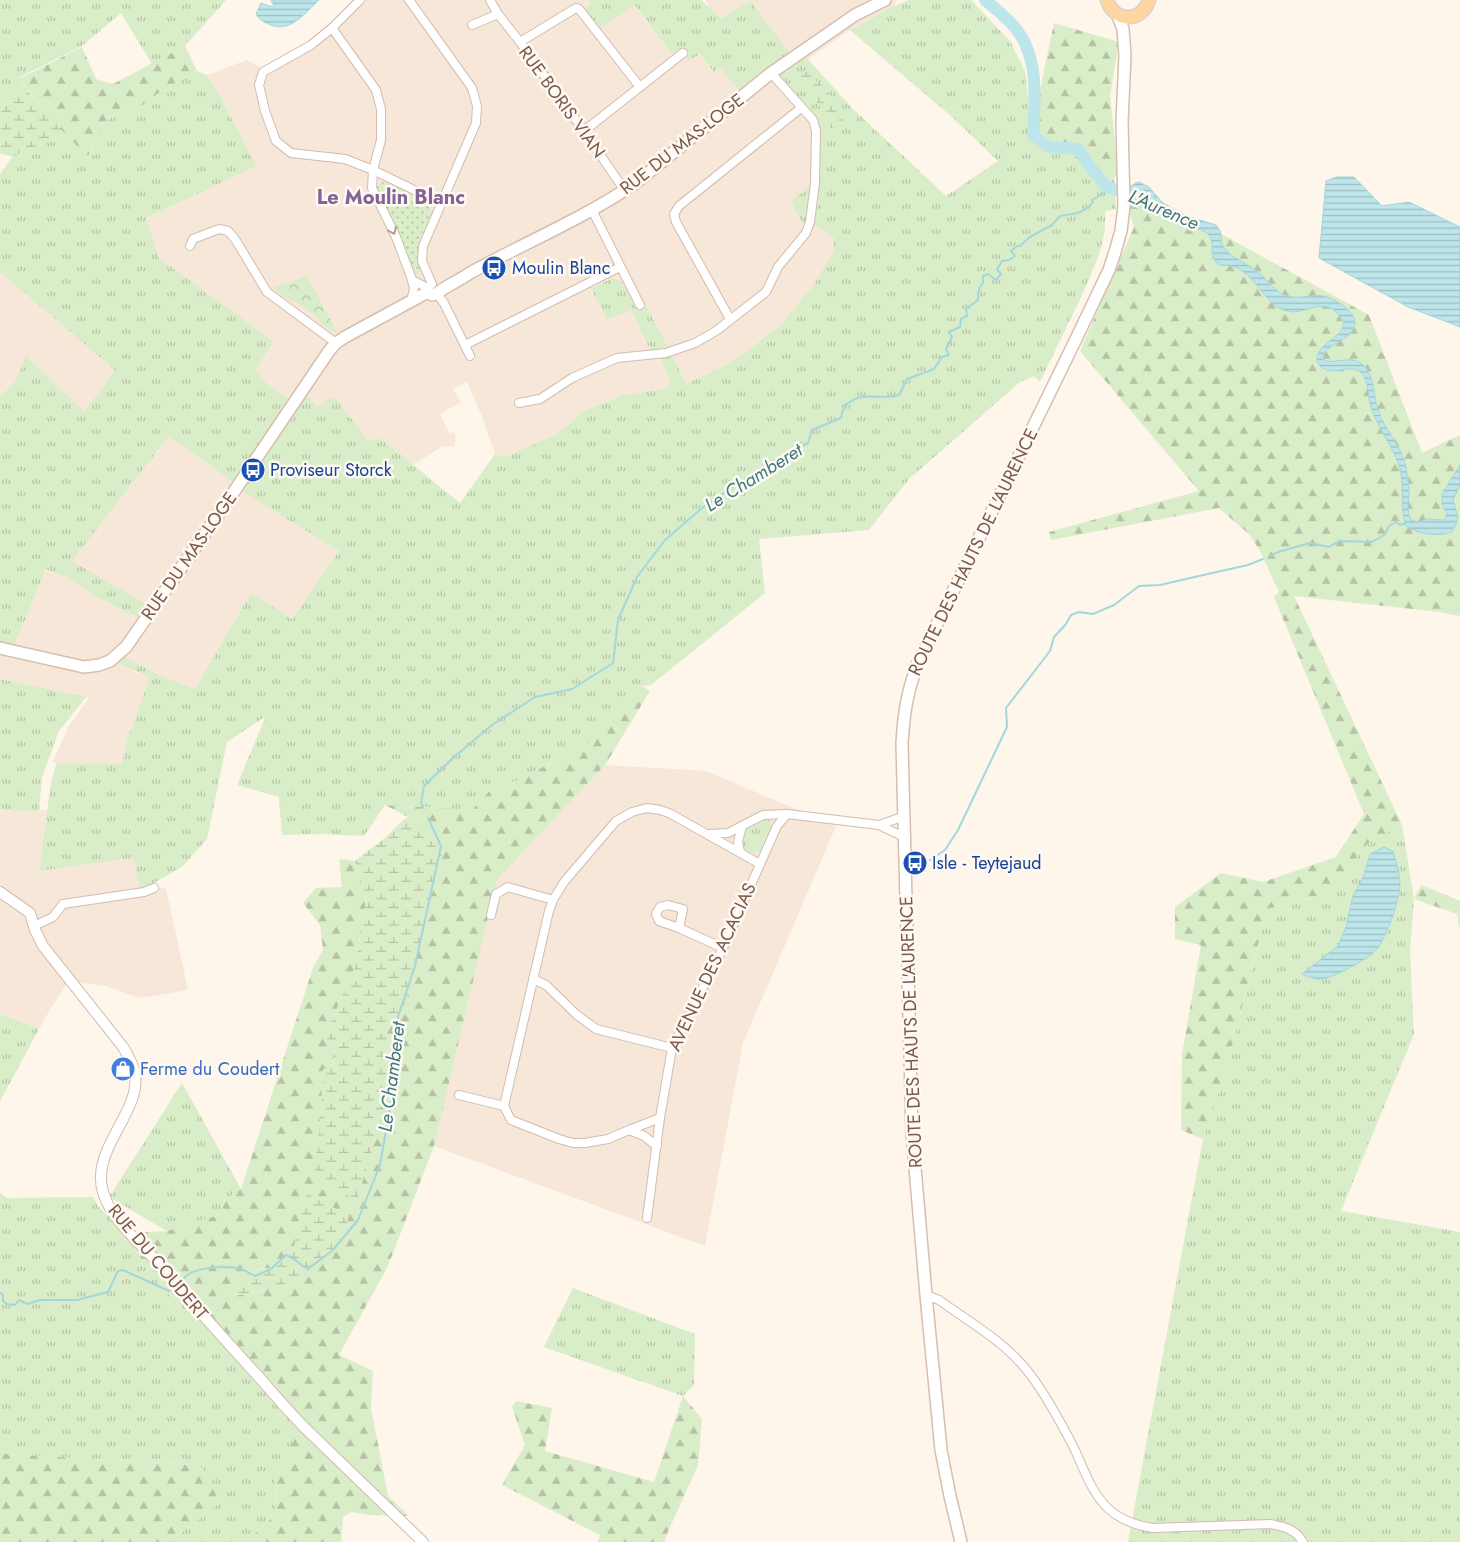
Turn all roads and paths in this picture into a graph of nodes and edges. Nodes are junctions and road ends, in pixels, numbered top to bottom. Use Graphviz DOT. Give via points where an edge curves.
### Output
graph roads {
  1 [pos="360,0"];
  2 [pos="409,0"];
  3 [pos="490,0"];
  4 [pos="885,0"];
  5 [pos="1107,0"];
  6 [pos="1149,0"];
  7 [pos="498,14"];
  8 [pos="1117,14"];
  9 [pos="1136,16"];
  10 [pos="472,25"];
  11 [pos="332,28"];
  12 [pos="520,42"];
  13 [pos="683,53"];
  14 [pos="1125,55"];
  15 [pos="771,73"];
  16 [pos="640,87"];
  17 [pos="801,108"];
  18 [pos="584,131"];
  19 [pos="373,170"];
  20 [pos="624,191"];
  21 [pos="441,203"];
  22 [pos="592,210"];
  23 [pos="190,246"];
  24 [pos="620,267"];
  25 [pos="412,280"];
  26 [pos="433,289"];
  27 [pos="411,303"];
  28 [pos="640,305"];
  29 [pos="730,318"];
  30 [pos="336,343"];
  31 [pos="465,344"];
  32 [pos="470,356"];
  33 [pos="519,403"];
  34 [pos="0,648"];
  35 [pos="787,814"];
  36 [pos="905,816"];
  37 [pos="878,825"];
  38 [pos="742,826"];
  39 [pos="708,834"];
  40 [pos="906,838"];
  41 [pos="740,852"];
  42 [pos="760,864"];
  43 [pos="154,888"];
  44 [pos="0,892"];
  45 [pos="553,900"];
  46 [pos="491,915"];
  47 [pos="34,926"];
  48 [pos="679,928"];
  49 [pos="723,948"];
  50 [pos="533,980"];
  51 [pos="672,1048"];
  52 [pos="459,1095"];
  53 [pos="504,1106"];
  54 [pos="660,1118"];
  55 [pos="629,1130"];
  56 [pos="656,1146"];
  57 [pos="647,1218"];
  58 [pos="926,1295"];
  59 [pos="423,1542"];
  60 [pos="961,1542"];
  61 [pos="1303,1542"];
  1 -- 11 [label="street"];
  2 -- 21 [label="street" via="472,88 477,106 476,123"];
  3 -- 7 [label="street, RUE BORIS VIAN"];
  4 -- 15 [label="main road, RUE DU MAS-LOGE" via="855,15"];
  5 -- 8 [label="main road"];
  6 -- 9 [label="main road" via="1145,10"];
  7 -- 10 [label="street"];
  7 -- 12 [label="street, RUE BORIS VIAN"];
  8 -- 9 [label="main road"];
  8 -- 14 [label="main road" via="1123,29"];
  9 -- 14 [label="main road" via="1130,25"];
  11 -- 19 [label="street" via="376,90 381,109 381,140"];
  11 -- 19 [label="street" via="311,45 263,72 259,85 265,111 276,141 291,153 345,159"];
  12 -- 16 [label="street" via="579,9"];
  12 -- 18 [label="street, RUE BORIS VIAN"];
  13 -- 16 [label="street"];
  14 -- 36 [label="main road, ROUTE DES HAUTS DE L'AURENCE" via="1121,231 1109,270 918,662 904,712"];
  15 -- 17 [label="street"];
  15 -- 20 [label="main road, RUE DU MAS-LOGE"];
  16 -- 18 [label="street"];
  17 -- 29 [label="street" via="813,120 816,131 813,202 806,233 778,267 766,292"];
  17 -- 29 [label="street" via="679,206 674,214"];
  18 -- 20 [label="street, RUE BORIS VIAN"];
  19 -- 21 [label="street"];
  19 -- 25 [label="street, one-way" via="372,188"];
  20 -- 22 [label="main road, RUE DU MAS-LOGE"];
  21 -- 26 [label="street" via="422,254"];
  22 -- 24 [label="street"];
  22 -- 26 [label="main road, RUE DU MAS-LOGE"];
  23 -- 30 [label="street" via="193,239 219,229 228,231 267,292"];
  24 -- 28 [label="street"];
  24 -- 31 [label="street"];
  25 -- 26 [label="street"];
  25 -- 27 [label="street"];
  26 -- 27 [label="main road, RUE DU MAS-LOGE"];
  26 -- 31 [label="street"];
  27 -- 30 [label="main road, RUE DU MAS-LOGE"];
  29 -- 33 [label="street" via="696,343 666,353 616,358 572,378 540,399"];
  30 -- 34 [label="main road, RUE DU MAS-LOGE" via="126,648 110,661 84,667"];
  31 -- 32 [label="street"];
  35 -- 37 [label="street"];
  35 -- 38 [label="street" via="763,815"];
  35 -- 42 [label="street, AVENUE DES ACACIAS" via="777,826"];
  36 -- 37 [label="street"];
  36 -- 40 [label="main road, ROUTE DES HAUTS DE L'AURENCE"];
  37 -- 40 [label="street"];
  38 -- 39 [label="street" via="728,832"];
  38 -- 41 [label="street" via="738,842"];
  39 -- 41 [label="street"];
  39 -- 45 [label="street" via="660,810 647,808 632,812 616,821 564,882"];
  40 -- 58 [label="main road, ROUTE DES HAUTS DE L'AURENCE" via="912,1133"];
  41 -- 42 [label="street"];
  42 -- 49 [label="street, AVENUE DES ACACIAS"];
  43 -- 47 [label="street" via="63,904 53,917"];
  44 -- 47 [label="street, RUE DU COUDERT" via="30,913"];
  45 -- 46 [label="street" via="508,887 496,894"];
  45 -- 50 [label="street"];
  47 -- 59 [label="street, RUE DU COUDERT" via="43,946 123,1047 135,1074 131,1100 100,1171 109,1207 305,1428"];
  48 -- 49 [label="street"];
  49 -- 51 [label="street, AVENUE DES ACACIAS"];
  50 -- 51 [label="street" via="546,985 596,1029"];
  50 -- 53 [label="street"];
  51 -- 54 [label="street, AVENUE DES ACACIAS"];
  52 -- 53 [label="street"];
  53 -- 55 [label="street" via="511,1120 573,1143 608,1139"];
  54 -- 55 [label="street"];
  54 -- 56 [label="street, AVENUE DES ACACIAS"];
  55 -- 56 [label="street"];
  56 -- 57 [label="street, AVENUE DES ACACIAS"];
  58 -- 60 [label="main road, ROUTE DES HAUTS DE L'AURENCE" via="941,1450"];
  58 -- 61 [label="street" via="939,1300 1008,1350 1026,1369 1103,1503 1122,1518 1153,1528 1271,1524 1289,1528"];
}
